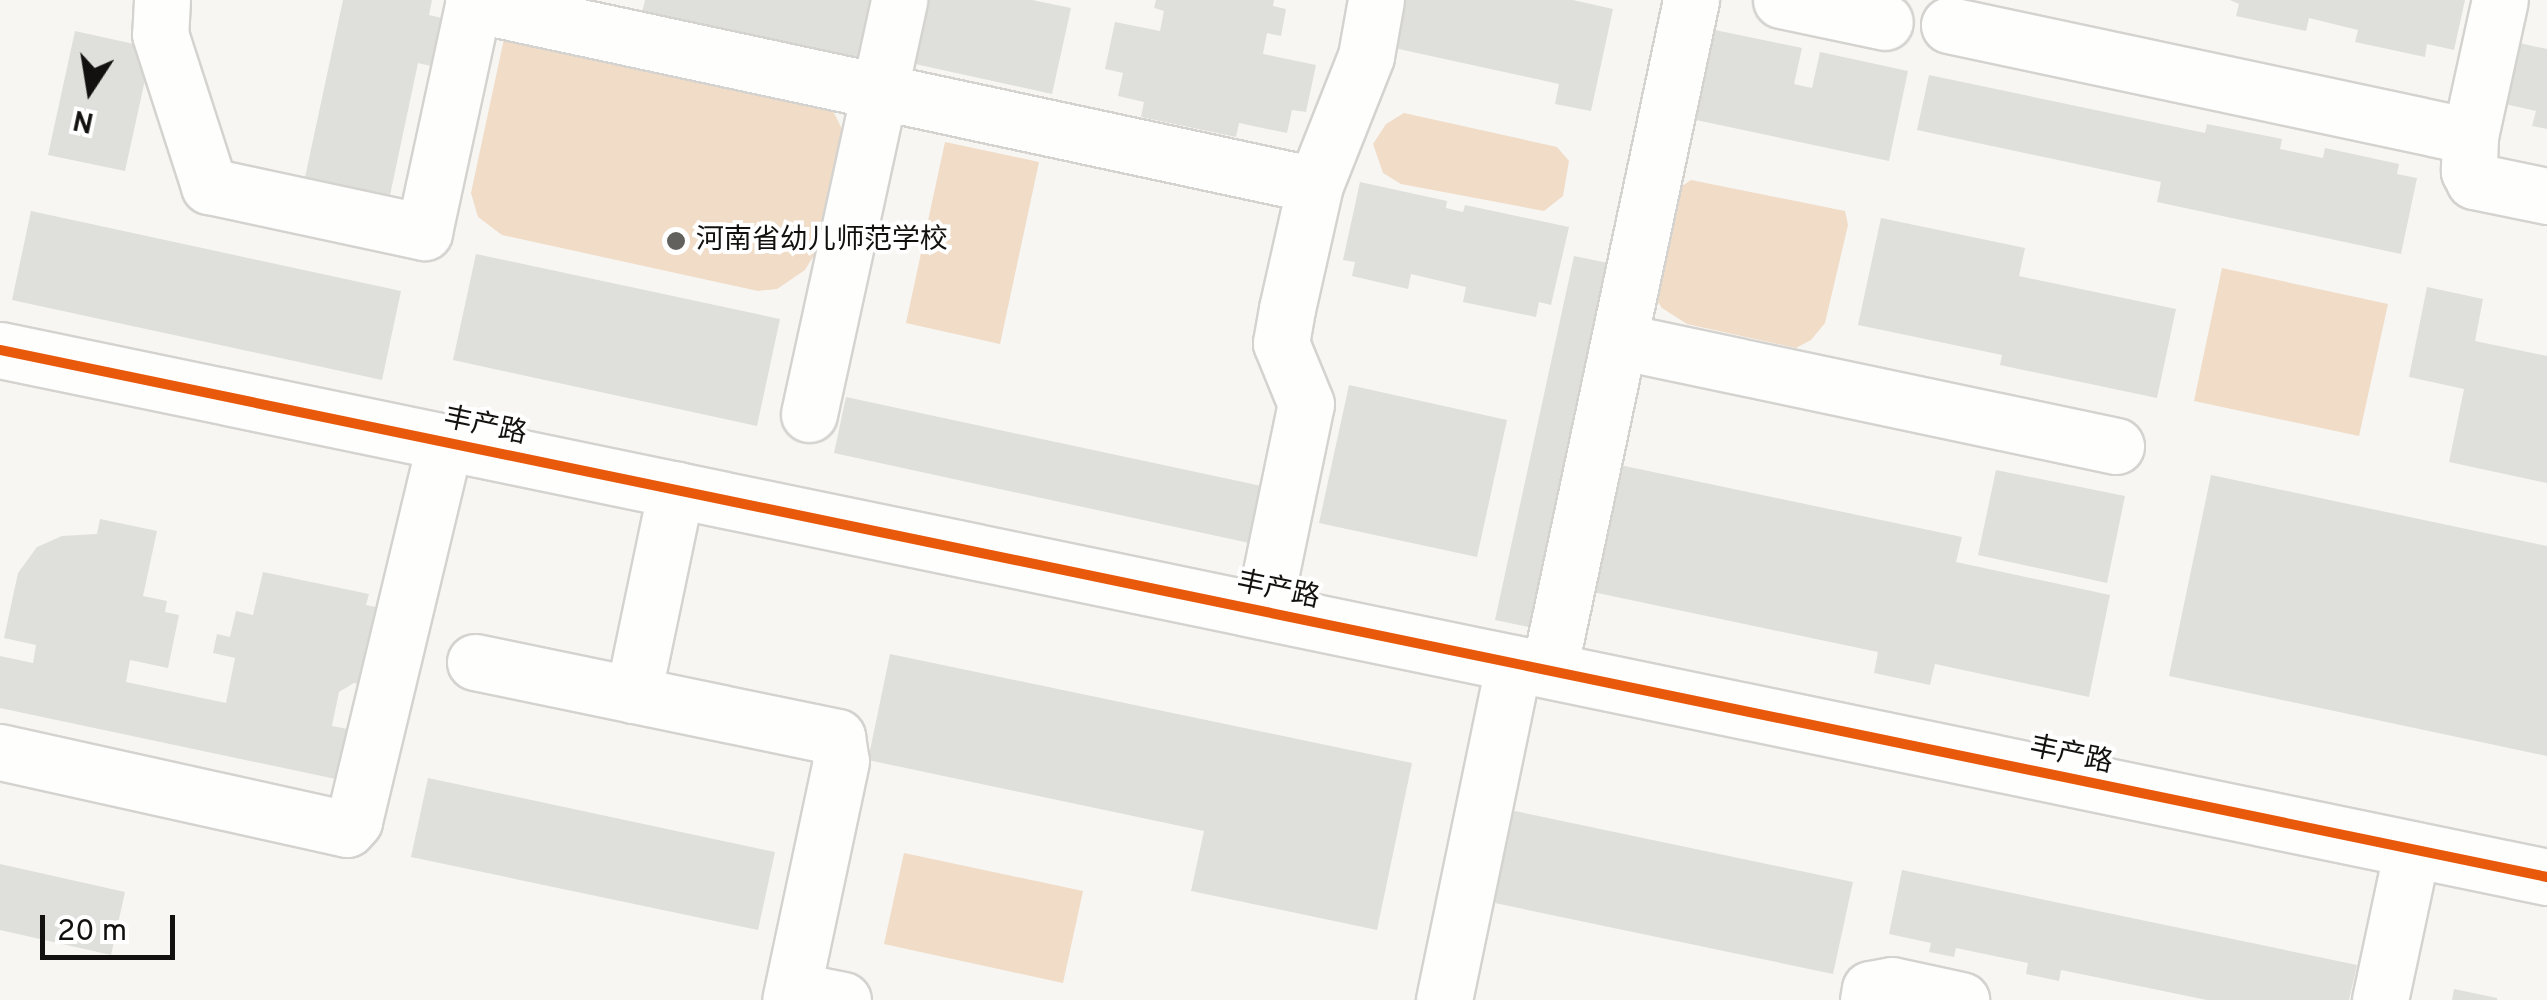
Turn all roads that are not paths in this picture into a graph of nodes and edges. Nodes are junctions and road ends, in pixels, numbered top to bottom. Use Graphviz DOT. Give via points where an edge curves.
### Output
graph roads {
  1 [pos="162,0"];
  2 [pos="899,0"];
  3 [pos="1376,0"];
  4 [pos="1691,0"];
  5 [pos="1781,0"];
  6 [pos="2500,0"];
  7 [pos="473,2"];
  8 [pos="1885,22"];
  9 [pos="1949,25"];
  10 [pos="879,90"];
  11 [pos="2470,136"];
  12 [pos="1315,185"];
  13 [pos="2547,196"];
  14 [pos="1619,341"];
  15 [pos="0,350"];
  16 [pos="810,414"];
  17 [pos="445,442"];
  18 [pos="2116,446"];
  19 [pos="676,489"];
  20 [pos="1263,611"];
  21 [pos="475,662"];
  22 [pos="1531,666"];
  23 [pos="633,695"];
  24 [pos="0,752"];
  25 [pos="2412,849"];
  26 [pos="2547,877"];
  27 [pos="809,996"];
  28 [pos="1444,1000"];
  29 [pos="1868,1000"];
  30 [pos="1961,1000"];
  31 [pos="2380,1000"];
  1 -- 7 [label="street" via="160,34 209,186 424,232"];
  2 -- 10 [label="street"];
  3 -- 12 [label="street" via="1366,56"];
  4 -- 14 [label="street"];
  5 -- 8 [label="street"];
  6 -- 11 [label="street"];
  7 -- 10 [label="street"];
  9 -- 11 [label="street"];
  10 -- 12 [label="street"];
  10 -- 16 [label="street"];
  11 -- 13 [label="street" via="2474,181"];
  12 -- 20 [label="street" via="1282,343 1306,404"];
  14 -- 18 [label="street"];
  14 -- 22 [label="street"];
  15 -- 17 [label="street, 丰产路"];
  17 -- 19 [label="street, 丰产路"];
  17 -- 24 [label="street" via="347,829"];
  19 -- 20 [label="street, 丰产路"];
  19 -- 23 [label="street"];
  20 -- 22 [label="street, 丰产路"];
  21 -- 23 [label="street"];
  22 -- 25 [label="street, 丰产路"];
  22 -- 28 [label="street"];
  23 -- 27 [label="street" via="838,737 841,762"];
  25 -- 26 [label="street, 丰产路"];
  25 -- 31 [label="street"];
  29 -- 30 [label="street" via="1870,988 1892,986"];
}
